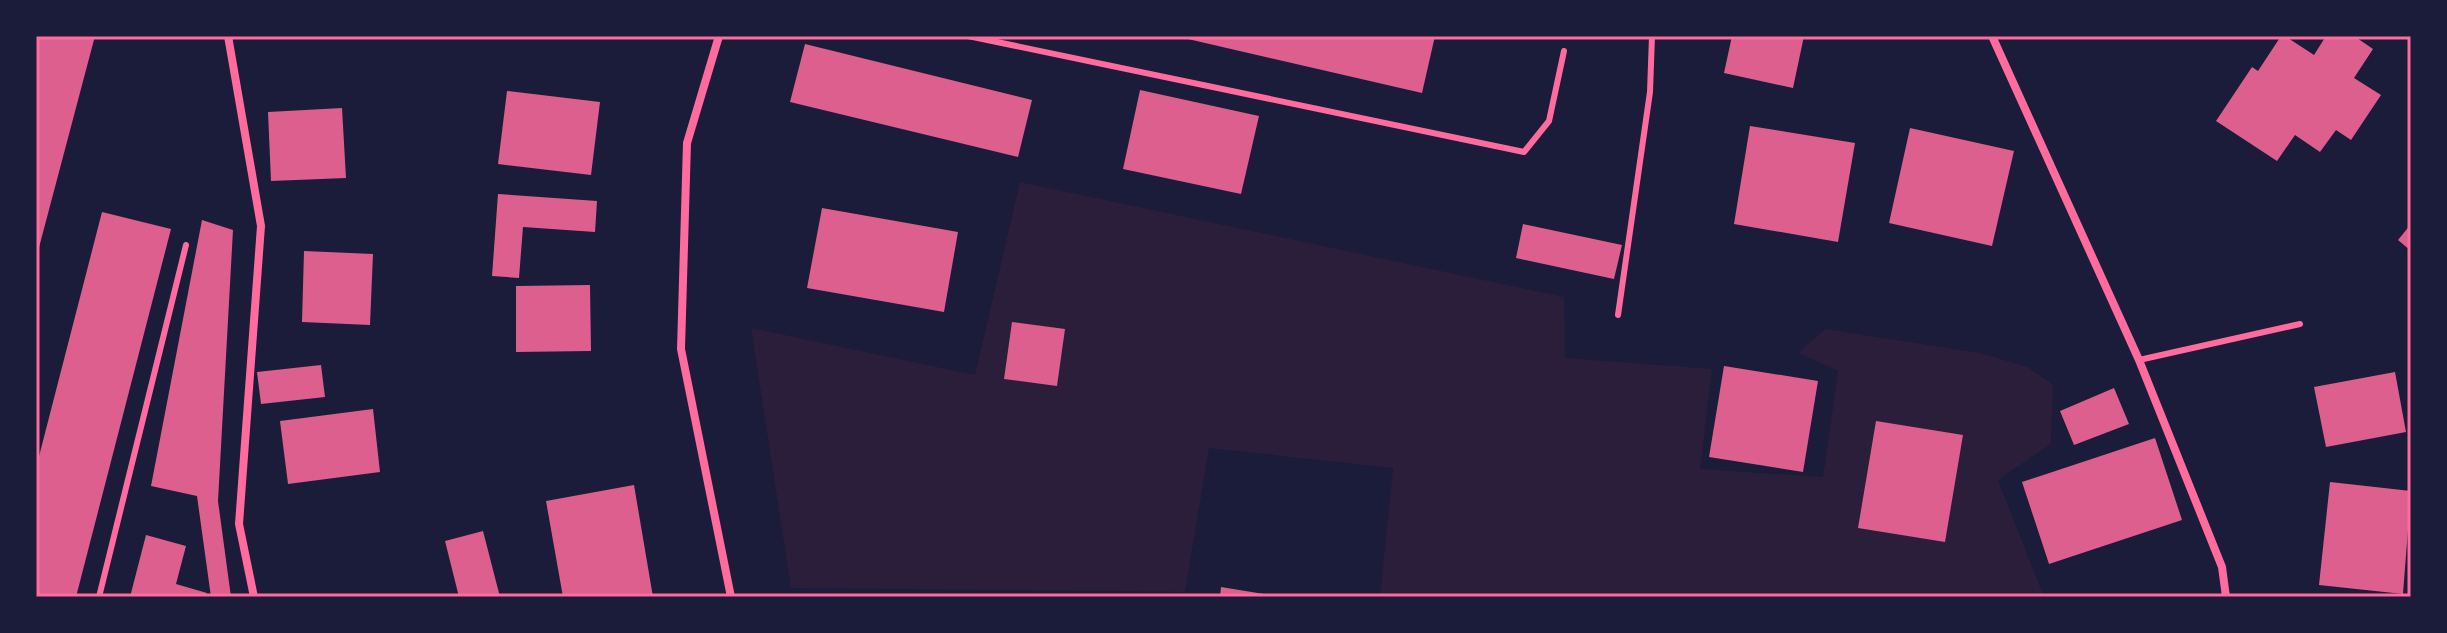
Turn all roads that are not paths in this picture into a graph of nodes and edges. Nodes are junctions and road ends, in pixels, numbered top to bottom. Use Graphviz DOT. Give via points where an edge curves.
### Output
graph roads {
  1 [pos="228,36"];
  2 [pos="719,36"];
  3 [pos="968,36"];
  4 [pos="1652,36"];
  5 [pos="1992,36"];
  6 [pos="1564,51"];
  7 [pos="186,245"];
  8 [pos="1618,315"];
  9 [pos="2300,324"];
  10 [pos="2139,360"];
  11 [pos="99,597"];
  12 [pos="254,597"];
  13 [pos="731,597"];
  14 [pos="2226,597"];
  1 -- 12 [label="street" via="261,226 239,524"];
  2 -- 13 [label="street" via="687,143 681,349"];
  3 -- 6 [label="lane" via="1524,152 1549,121"];
  4 -- 8 [label="lane" via="1650,92"];
  5 -- 10 [label="street"];
  7 -- 11 [label="lane"];
  9 -- 10 [label="lane"];
  10 -- 14 [label="street" via="2222,567"];
}
